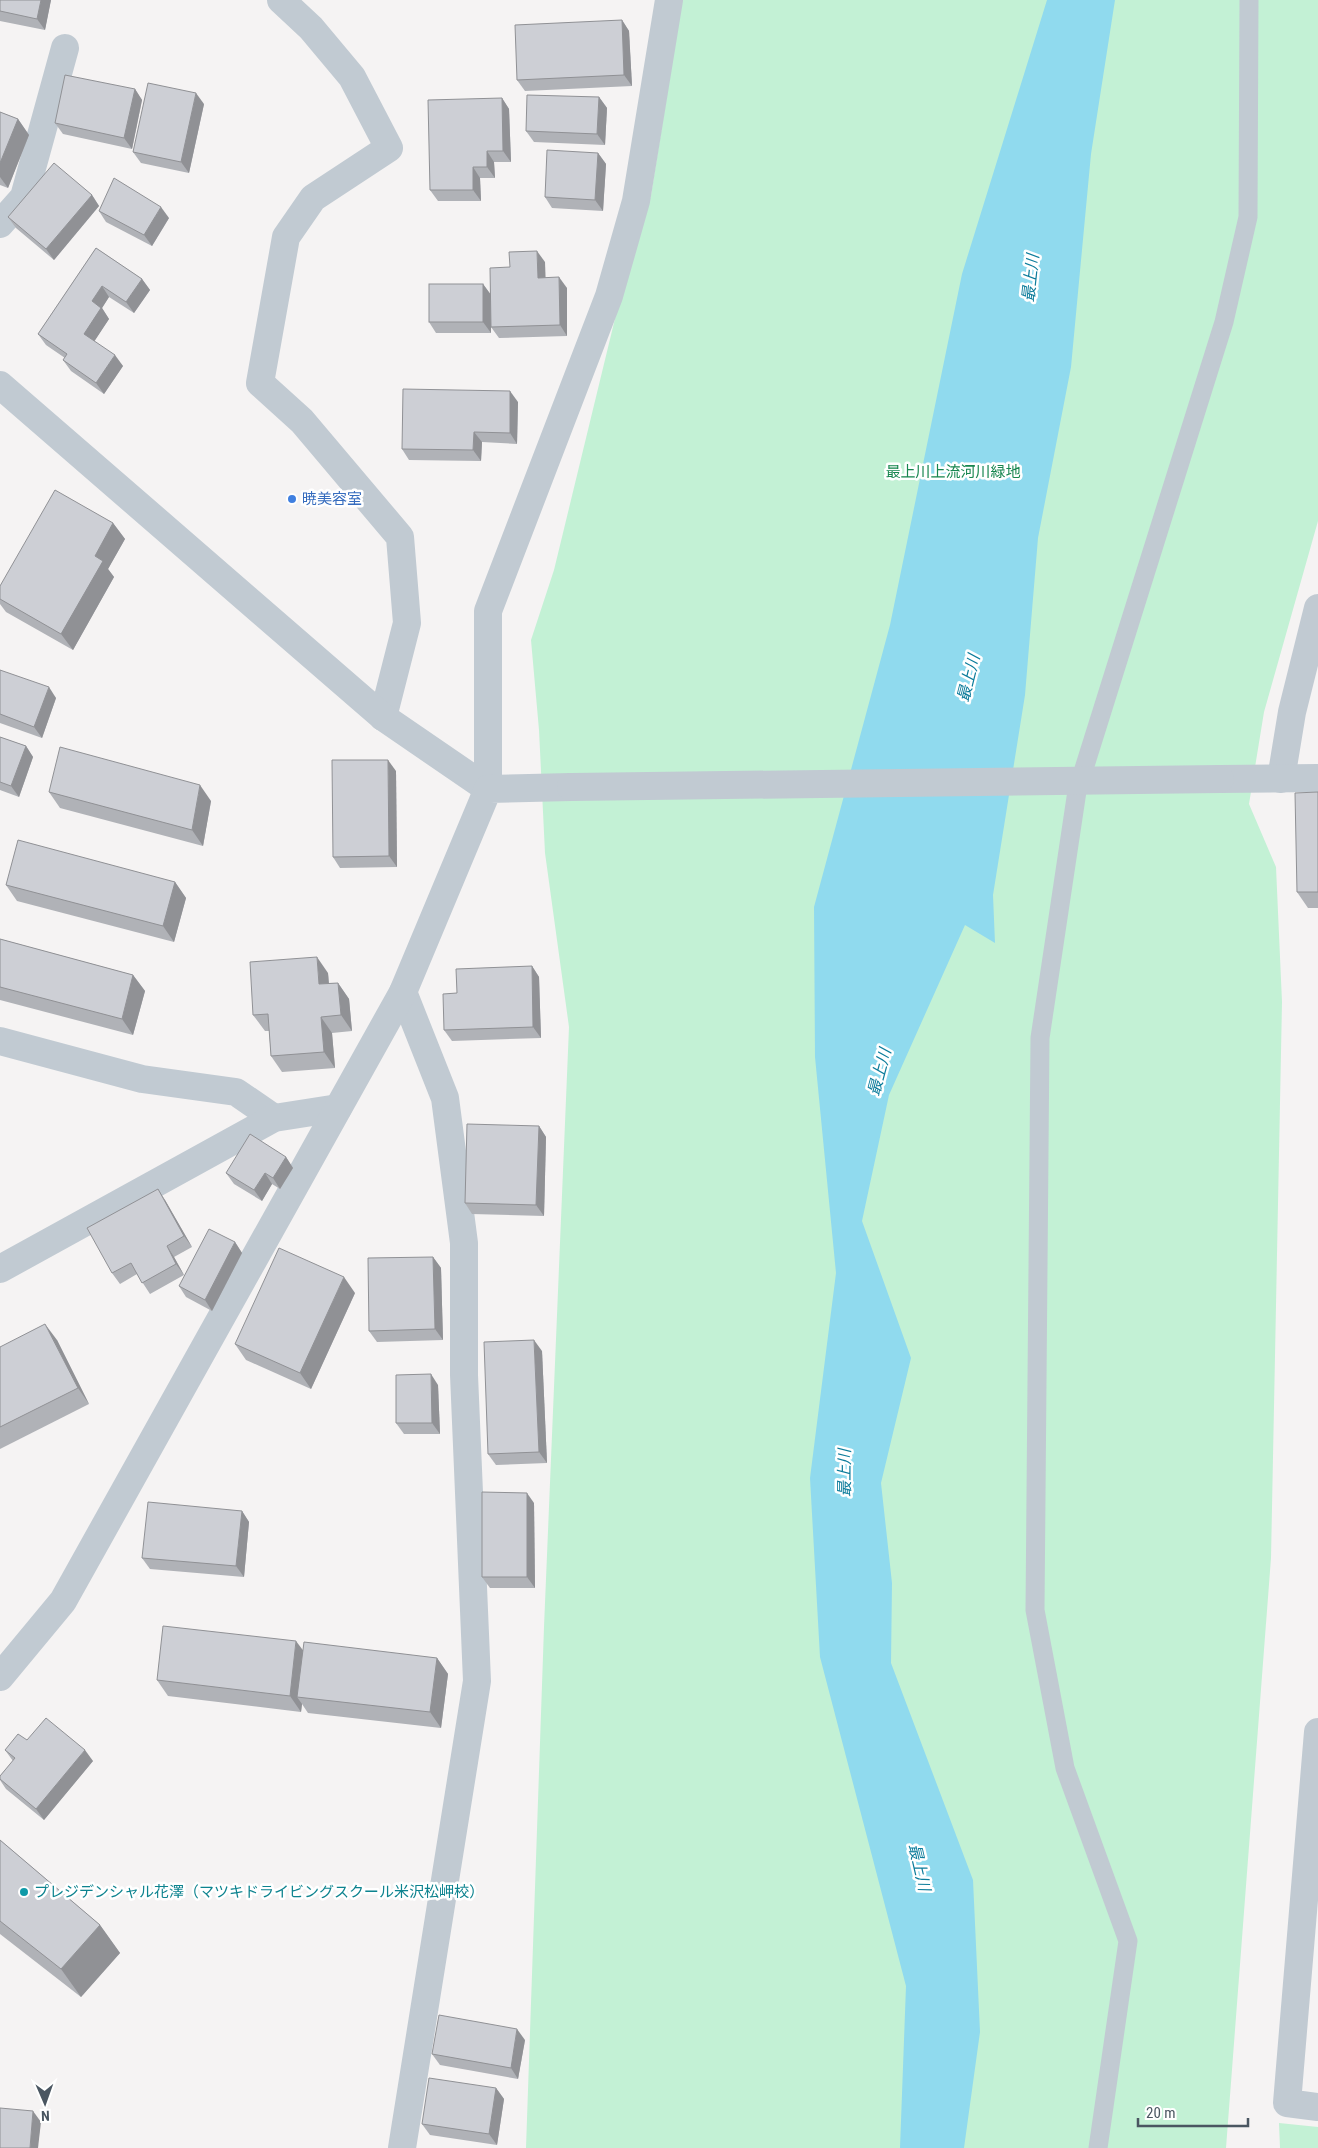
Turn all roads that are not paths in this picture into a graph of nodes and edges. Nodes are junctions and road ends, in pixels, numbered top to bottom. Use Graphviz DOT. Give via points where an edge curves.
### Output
graph roads {
  1 [pos="281,0"];
  2 [pos="670,0"];
  3 [pos="1249,0"];
  4 [pos="65,48"];
  5 [pos="0,224"];
  6 [pos="0,384"];
  7 [pos="1318,608"];
  8 [pos="383,716"];
  9 [pos="1318,778"];
  10 [pos="1281,779"];
  11 [pos="488,790"];
  12 [pos="403,992"];
  13 [pos="0,1041"];
  14 [pos="338,1108"];
  15 [pos="274,1118"];
  16 [pos="0,1269"];
  17 [pos="0,1677"];
  18 [pos="1318,1732"];
  19 [pos="1318,2107"];
  20 [pos="402,2148"];
  21 [pos="1098,2148"];
  1 -- 8 [label="street" via="312,28 352,77 389,148 313,198 286,236 260,383 302,421 400,536 407,623"];
  2 -- 11 [label="street" via="636,201 609,296 488,611"];
  3 -- 21 [label="lane" via="1248,217 1224,322 1077,791 1040,1038 1035,1610 1065,1768 1128,1941"];
  4 -- 5 [label="street" via="24,197"];
  6 -- 8 [label="street"];
  7 -- 10 [label="street" via="1292,712"];
  8 -- 11 [label="street"];
  9 -- 10 [label="street"];
  10 -- 11 [label="street, bridge" via="571,786"];
  11 -- 12 [label="street"];
  12 -- 14 [label="street"];
  12 -- 20 [label="street" via="445,1098 464,1243 464,1375 477,1681"];
  13 -- 15 [label="street" via="142,1079 236,1092"];
  14 -- 15 [label="street"];
  14 -- 17 [label="street" via="63,1601"];
  15 -- 16 [label="street"];
  18 -- 19 [label="street" via="1287,2104"];
}
